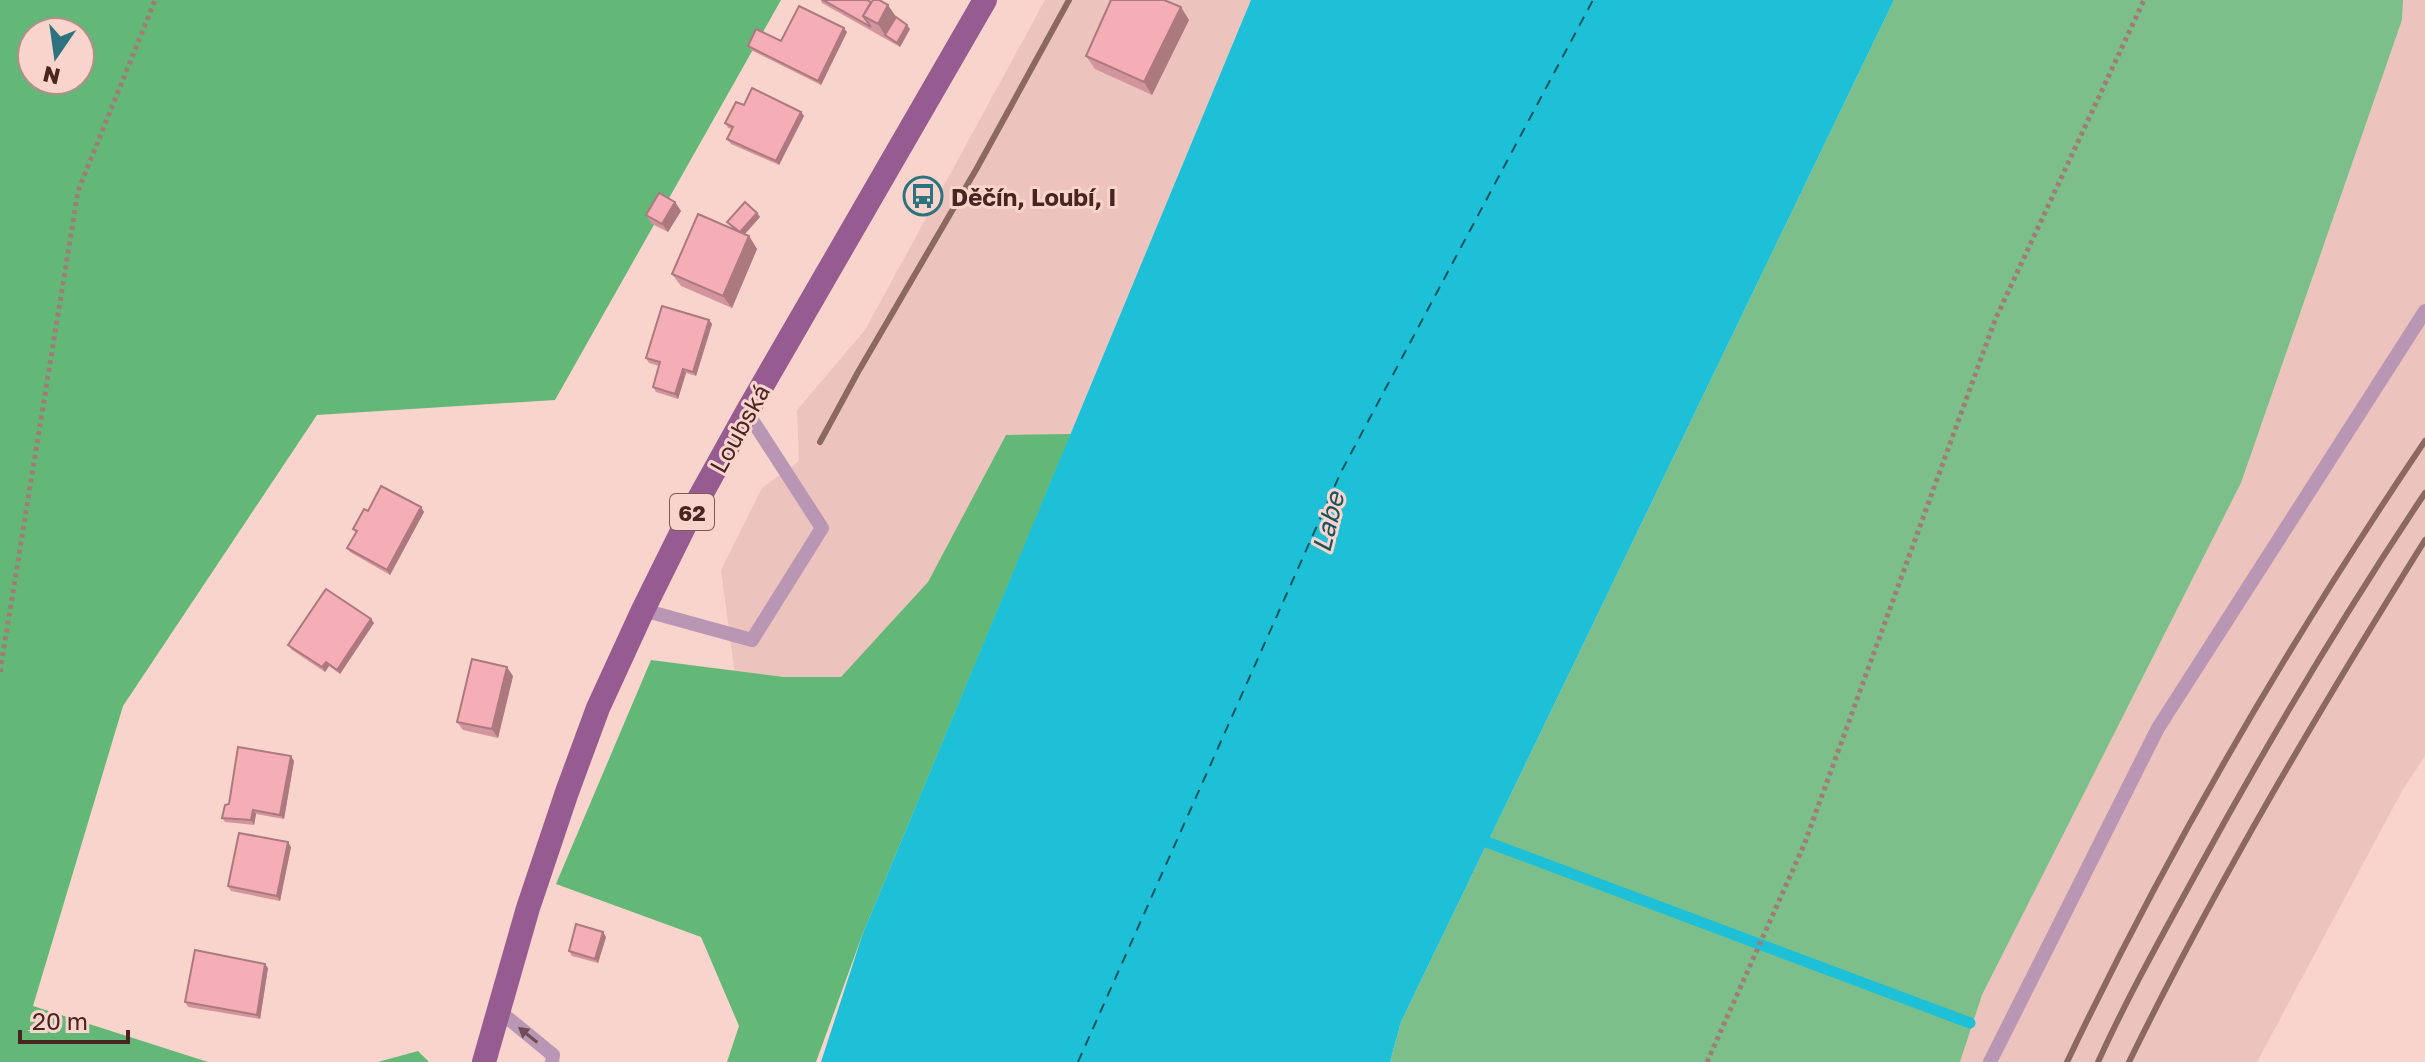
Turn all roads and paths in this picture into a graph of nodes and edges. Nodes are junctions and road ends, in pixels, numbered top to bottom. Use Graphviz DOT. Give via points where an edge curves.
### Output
graph roads {
  1 [pos="155,0"];
  2 [pos="985,0"];
  3 [pos="2144,0"];
  4 [pos="2425,311"];
  5 [pos="747,412"];
  6 [pos="643,610"];
  7 [pos="0,672"];
  8 [pos="498,1010"];
  9 [pos="484,1062"];
  10 [pos="552,1062"];
  11 [pos="1707,1062"];
  12 [pos="1990,1062"];
  1 -- 7 [label="path" via="78,191"];
  2 -- 5 [label="main road, Loubská / 62"];
  3 -- 11 [label="path" via="1995,320 1804,845"];
  4 -- 12 [label="lane" via="2158,728"];
  5 -- 6 [label="main road, Loubská / 62"];
  5 -- 6 [label="lane" via="822,528 752,640"];
  6 -- 8 [label="main road, Loubská / 62" via="567,792"];
  8 -- 9 [label="main road, Loubská / 62"];
  10 -- 8 [label="lane, one-way" via="553,1055"];
}
